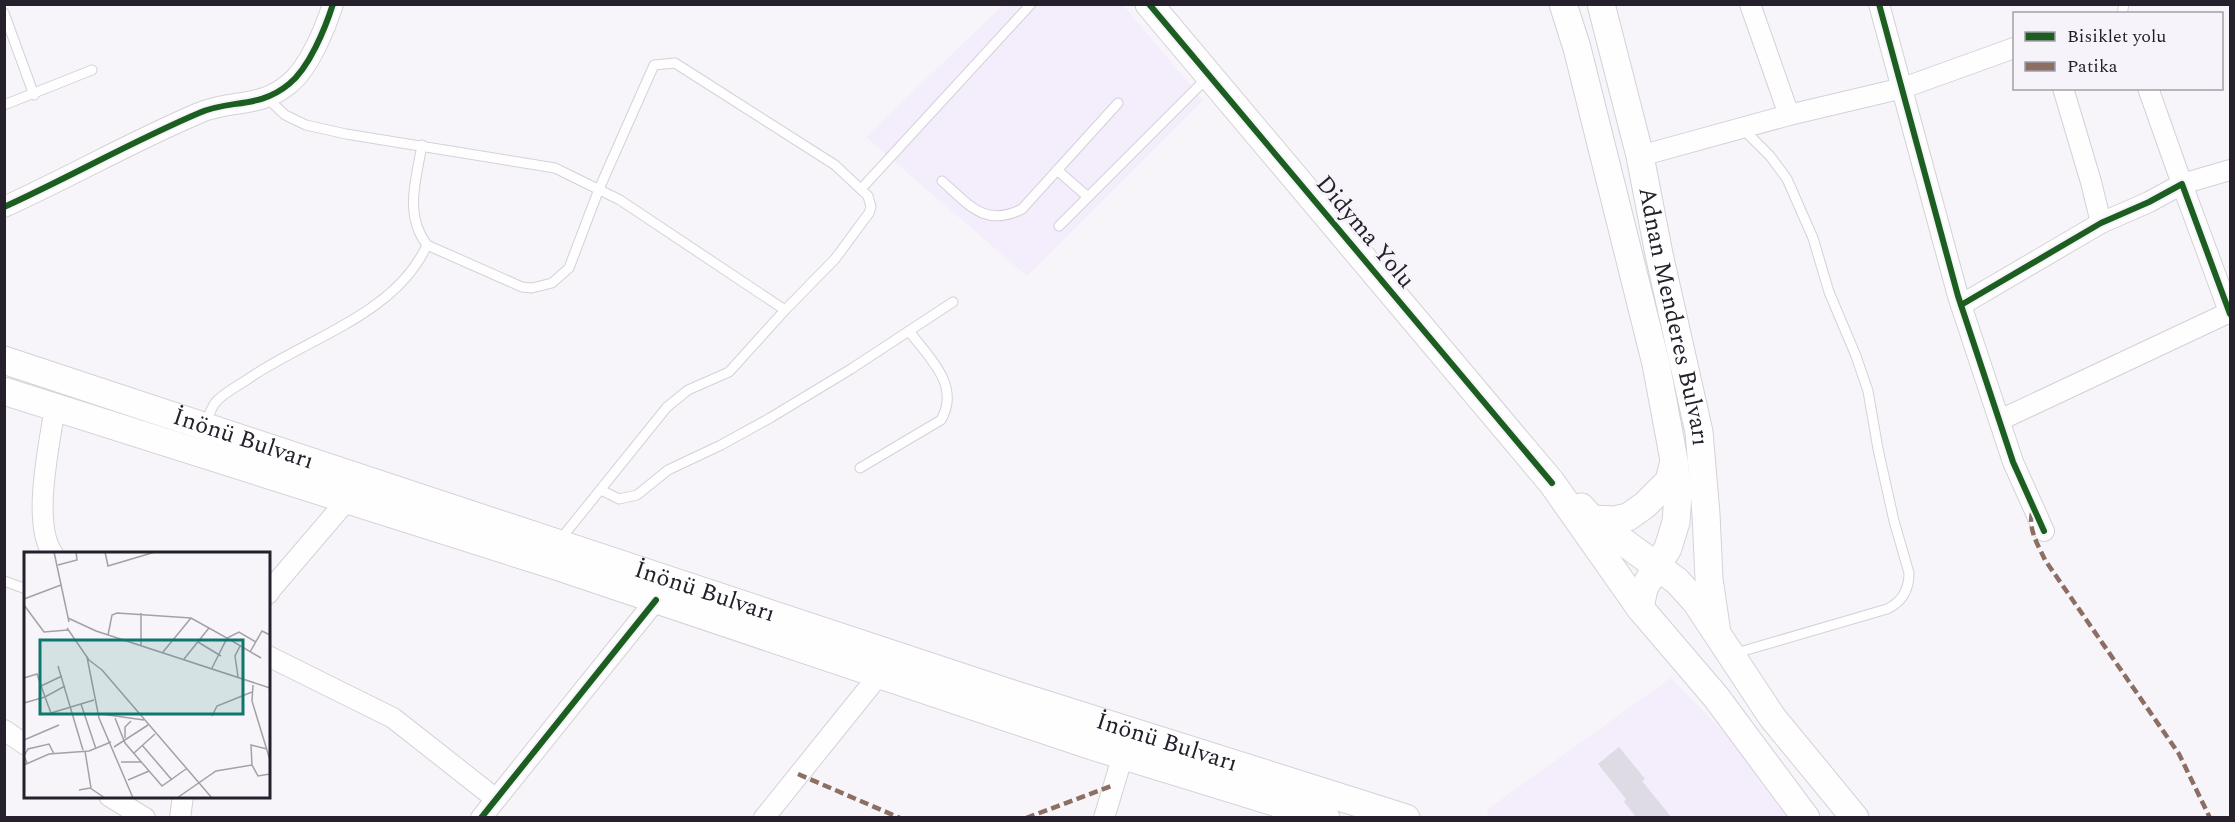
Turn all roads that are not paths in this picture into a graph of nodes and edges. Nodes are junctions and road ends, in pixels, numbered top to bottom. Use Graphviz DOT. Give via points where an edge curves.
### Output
graph roads {
  1 [pos="333,4"];
  2 [pos="1031,4"];
  3 [pos="1149,4"];
  4 [pos="1563,4"];
  5 [pos="1601,4"];
  6 [pos="1750,4"];
  7 [pos="1880,4"];
  8 [pos="4,13"];
  9 [pos="2013,48"];
  10 [pos="92,70"];
  11 [pos="1210,76"];
  12 [pos="1903,88"];
  13 [pos="2064,90"];
  14 [pos="2149,90"];
  15 [pos="34,95"];
  16 [pos="267,98"];
  17 [pos="1118,103"];
  18 [pos="4,105"];
  19 [pos="1789,115"];
  20 [pos="1743,129"];
  21 [pos="422,145"];
  22 [pos="1640,156"];
  23 [pos="1057,170"];
  24 [pos="2230,170"];
  25 [pos="942,182"];
  26 [pos="2182,184"];
  27 [pos="599,189"];
  28 [pos="861,189"];
  29 [pos="1088,196"];
  30 [pos="4,207"];
  31 [pos="2101,223"];
  32 [pos="1059,226"];
  33 [pos="427,245"];
  34 [pos="953,302"];
  35 [pos="1961,305"];
  36 [pos="785,310"];
  37 [pos="2230,313"];
  38 [pos="909,331"];
  39 [pos="4,360"];
  40 [pos="4,391"];
  41 [pos="55,406"];
  42 [pos="2000,420"];
  43 [pos="204,426"];
  44 [pos="1674,460"];
  45 [pos="860,468"];
  46 [pos="1552,483"];
  47 [pos="601,490"];
  48 [pos="348,499"];
  49 [pos="1592,519"];
  50 [pos="2044,531"];
  51 [pos="558,543"];
  52 [pos="52,552"];
  53 [pos="1657,566"];
  54 [pos="4,581"];
  55 [pos="24,589"];
  56 [pos="270,591"];
  57 [pos="656,600"];
  58 [pos="1640,608"];
  59 [pos="1724,644"];
  60 [pos="1680,655"];
  61 [pos="270,657"];
  62 [pos="879,675"];
  63 [pos="4,730"];
  64 [pos="24,744"];
  65 [pos="1123,755"];
  66 [pos="112,798"];
  67 [pos="183,798"];
  68 [pos="496,799"];
  69 [pos="145,818"];
  70 [pos="180,818"];
  71 [pos="481,818"];
  72 [pos="764,818"];
  73 [pos="1104,818"];
  74 [pos="1326,818"];
  75 [pos="1406,818"];
  76 [pos="1806,818"];
  77 [pos="1855,818"];
  1 -- 16 [label="street" via="300,73"];
  2 -- 28 [label="lane"];
  3 -- 11 [label="main road, Didyma Yolu"];
  4 -- 44 [label="main road, Adnan Menderes Bulvarı" via="1656,364"];
  5 -- 22 [label="main road, Adnan Menderes Bulvarı"];
  6 -- 19 [label="street"];
  7 -- 12 [label="street"];
  8 -- 15 [label="lane"];
  9 -- 12 [label="street"];
  10 -- 15 [label="lane"];
  11 -- 29 [label="lane"];
  11 -- 46 [label="main road, Didyma Yolu"];
  12 -- 19 [label="street"];
  12 -- 35 [label="street"];
  13 -- 31 [label="street"];
  14 -- 26 [label="street"];
  15 -- 18 [label="lane"];
  16 -- 21 [label="lane" via="285,115 306,125"];
  16 -- 30 [label="street" via="201,111"];
  17 -- 23 [label="lane"];
  19 -- 20 [label="street"];
  20 -- 22 [label="street"];
  20 -- 59 [label="lane" via="1787,179 1813,238 1829,292 1868,390 1909,581 1899,601 1887,609"];
  21 -- 27 [label="lane" via="555,168"];
  21 -- 33 [label="lane" via="412,207 416,227"];
  22 -- 59 [label="main road, Adnan Menderes Bulvarı" via="1699,432 1709,579"];
  23 -- 25 [label="lane" via="1022,209 1003,216 979,213"];
  23 -- 29 [label="lane"];
  24 -- 26 [label="street"];
  26 -- 31 [label="street"];
  26 -- 37 [label="street"];
  27 -- 28 [label="lane" via="654,65 675,63 835,165"];
  27 -- 33 [label="lane" via="568,268 543,286 522,287"];
  27 -- 36 [label="lane"];
  28 -- 36 [label="lane" via="870,201 869,213 835,259"];
  29 -- 32 [label="lane"];
  31 -- 35 [label="street"];
  33 -- 43 [label="lane" via="419,263 396,288 352,321 266,366 216,402"];
  34 -- 38 [label="lane"];
  35 -- 42 [label="street"];
  36 -- 47 [label="lane" via="729,372 688,390 667,407"];
  37 -- 42 [label="street"];
  38 -- 45 [label="lane" via="946,384 946,412 941,420"];
  38 -- 47 [label="lane" via="770,418 668,470 637,495 619,499"];
  39 -- 43 [label="main road, İnönü Bulvarı"];
  40 -- 41 [label="main road, İnönü Bulvarı"];
  41 -- 48 [label="main road, İnönü Bulvarı"];
  41 -- 52 [label="street" via="44,478 43,520"];
  42 -- 50 [label="street" via="2013,462"];
  43 -- 51 [label="main road, İnönü Bulvarı"];
  44 -- 49 [label="main road" via="1669,481 1645,506 1628,517"];
  44 -- 53 [label="main road, Adnan Menderes Bulvarı" via="1676,522"];
  46 -- 49 [label="main road"];
  46 -- 58 [label="main road"];
  47 -- 51 [label="lane"];
  48 -- 56 [label="street"];
  48 -- 57 [label="main road, İnönü Bulvarı"];
  49 -- 53 [label="main road"];
  51 -- 75 [label="main road, İnönü Bulvarı" via="1013,694"];
  53 -- 58 [label="main road, Adnan Menderes Bulvarı" via="1644,588"];
  53 -- 59 [label="main road" via="1696,602"];
  54 -- 55 [label="lane"];
  57 -- 62 [label="main road, İnönü Bulvarı"];
  57 -- 68 [label="street"];
  58 -- 60 [label="main road"];
  59 -- 60 [label="main road" via="1711,644 1704,650"];
  59 -- 77 [label="main road" via="1772,717"];
  60 -- 76 [label="main road"];
  61 -- 68 [label="street" via="393,718"];
  62 -- 65 [label="main road, İnönü Bulvarı"];
  62 -- 72 [label="street"];
  63 -- 64 [label="street"];
  65 -- 73 [label="street"];
  65 -- 74 [label="main road, İnönü Bulvarı"];
  66 -- 69 [label="street"];
  67 -- 70 [label="street"];
  68 -- 71 [label="street"];
}
